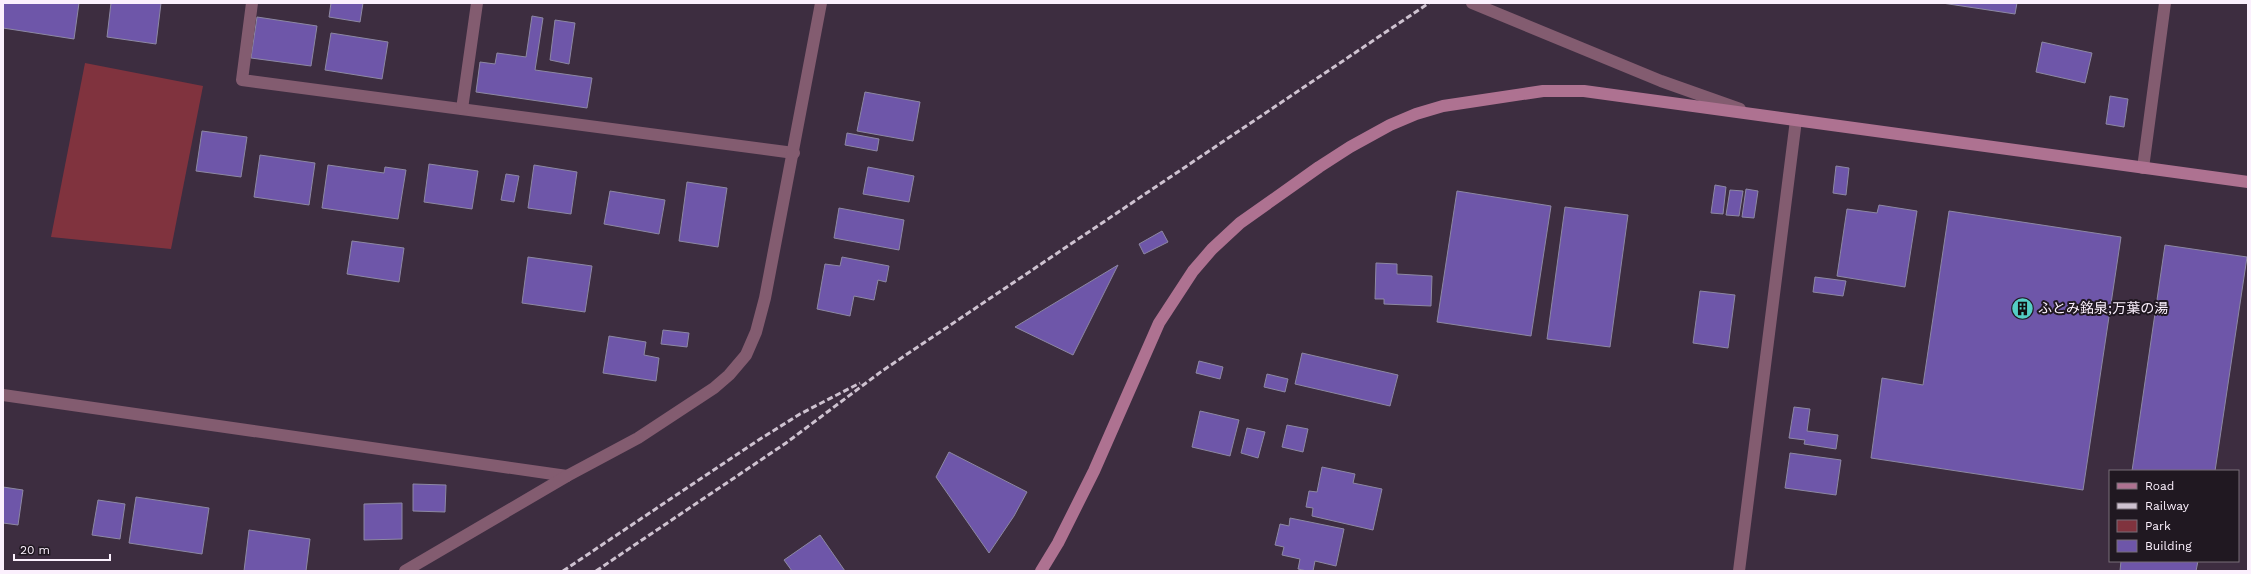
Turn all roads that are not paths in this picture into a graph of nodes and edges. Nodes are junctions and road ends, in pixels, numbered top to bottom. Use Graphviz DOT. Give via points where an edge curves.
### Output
graph roads {
  1 [pos="252,3"];
  2 [pos="476,3"];
  3 [pos="821,3"];
  4 [pos="1472,3"];
  5 [pos="2165,3"];
  6 [pos="462,109"];
  7 [pos="1757,115"];
  8 [pos="1796,120"];
  9 [pos="794,153"];
  10 [pos="2143,168"];
  11 [pos="2248,182"];
  12 [pos="3,395"];
  13 [pos="567,476"];
  14 [pos="405,571"];
  15 [pos="1041,571"];
  16 [pos="1739,571"];
  1 -- 6 [label="street" via="242,80"];
  2 -- 6 [label="street"];
  3 -- 9 [label="street"];
  4 -- 7 [label="street" via="1661,81"];
  5 -- 10 [label="street"];
  6 -- 9 [label="street"];
  7 -- 8 [label="street"];
  7 -- 15 [label="street" via="1584,91 1543,91 1443,106 1416,114 1390,125 1325,163 1235,228 1212,249 1175,297 1148,346 1081,497"];
  8 -- 10 [label="street"];
  8 -- 16 [label="street"];
  9 -- 13 [label="street" via="765,298 756,332 746,356 729,376 714,388 638,438"];
  10 -- 11 [label="street"];
  12 -- 13 [label="street"];
  13 -- 14 [label="street"];
}
